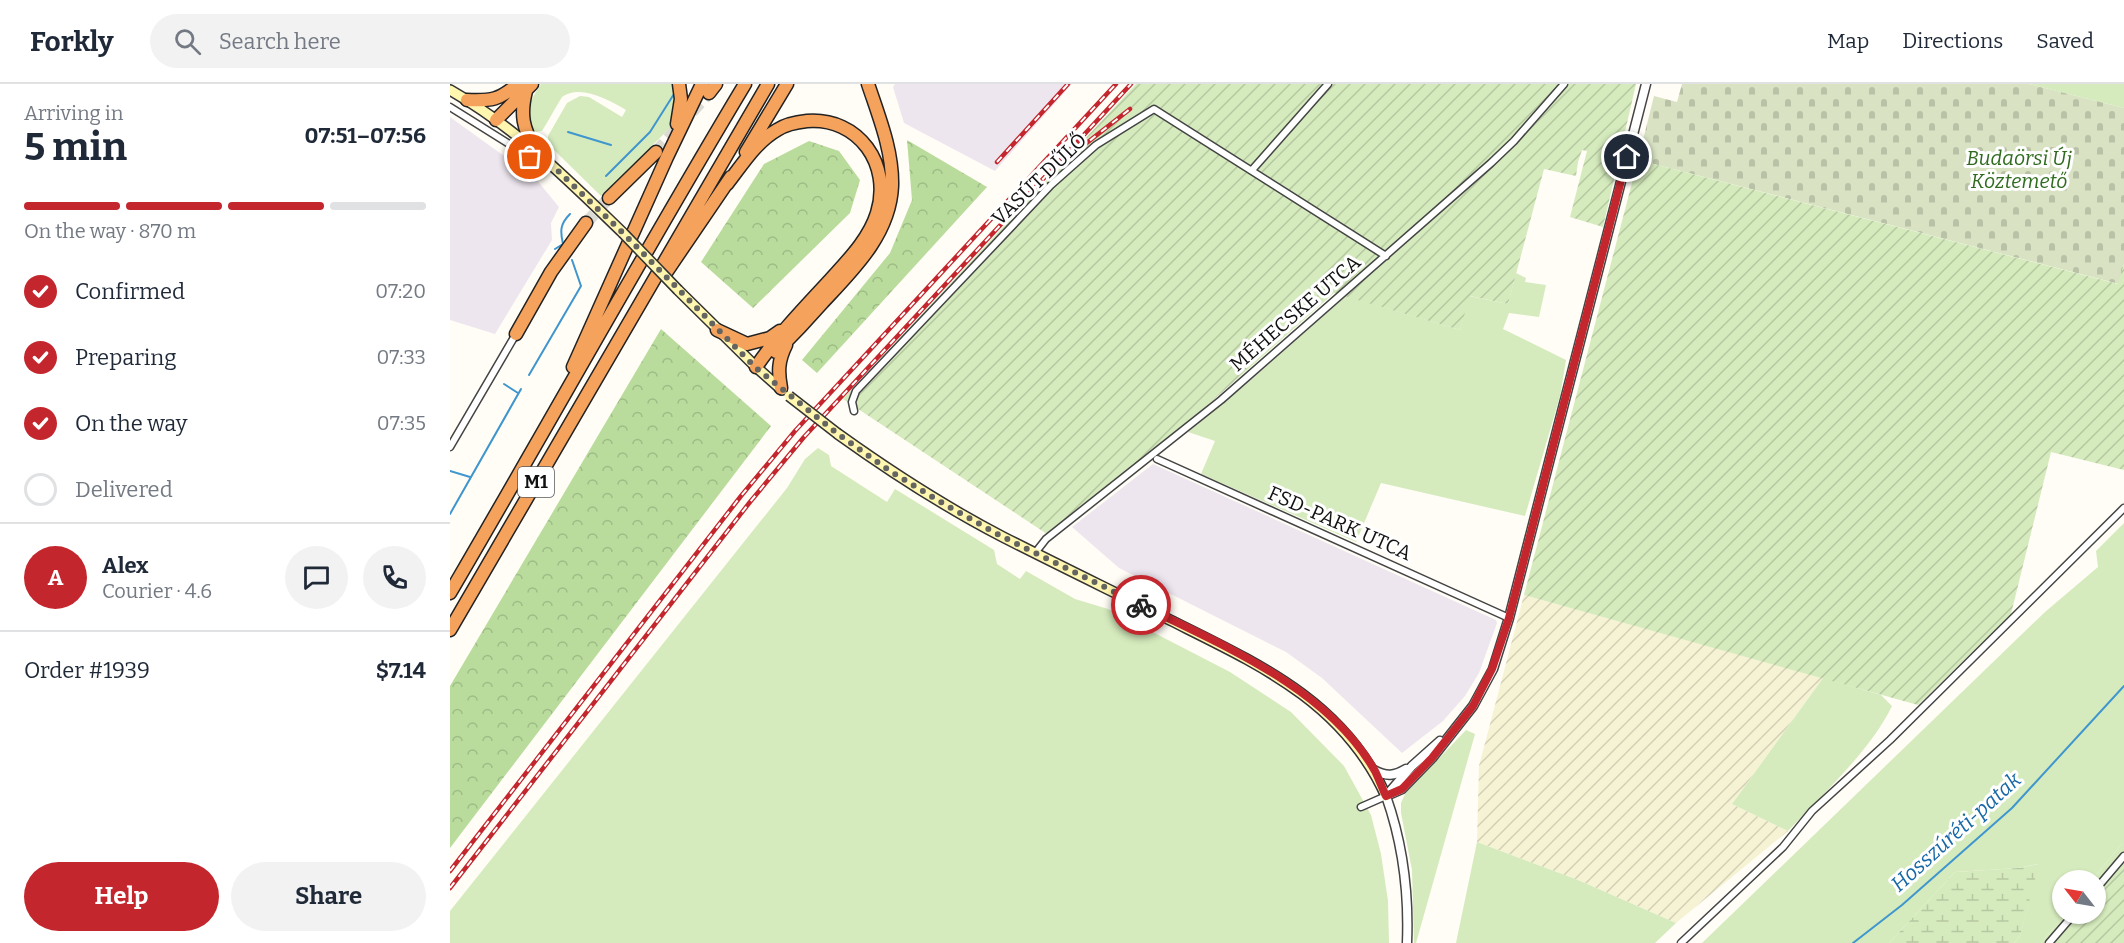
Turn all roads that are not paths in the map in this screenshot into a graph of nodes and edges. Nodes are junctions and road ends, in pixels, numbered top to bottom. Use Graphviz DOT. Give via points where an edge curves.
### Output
graph roads {
  1 [pos="679,84"];
  2 [pos="744,84"];
  3 [pos="768,84"];
  4 [pos="787,84"];
  5 [pos="868,84"];
  6 [pos="1328,84"];
  7 [pos="1564,84"];
  8 [pos="1646,84"];
  9 [pos="524,86"];
  10 [pos="709,87"];
  11 [pos="450,90"];
  12 [pos="468,100"];
  13 [pos="450,107"];
  14 [pos="496,120"];
  15 [pos="535,149"];
  16 [pos="662,154"];
  17 [pos="556,169"];
  18 [pos="1252,170"];
  19 [pos="727,184"];
  20 [pos="609,198"];
  21 [pos="586,223"];
  22 [pos="1386,256"];
  23 [pos="652,284"];
  24 [pos="789,325"];
  25 [pos="717,330"];
  26 [pos="516,334"];
  27 [pos="789,339"];
  28 [pos="756,368"];
  29 [pos="785,392"];
  30 [pos="854,411"];
  31 [pos="552,419"];
  32 [pos="450,447"];
  33 [pos="1157,459"];
  34 [pos="2124,508"];
  35 [pos="1035,553"];
  36 [pos="450,593"];
  37 [pos="1509,618"];
  38 [pos="450,630"];
  39 [pos="1455,729"];
  40 [pos="1412,766"];
  41 [pos="1374,770"];
  42 [pos="1386,796"];
  43 [pos="1361,807"];
  44 [pos="2124,856"];
  45 [pos="2106,877"];
  46 [pos="2065,924"];
  47 [pos="1407,943"];
  48 [pos="1681,943"];
  49 [pos="2049,943"];
  1 -- 16 [label="highway" via="681,108"];
  2 -- 31 [label="highway, M1"];
  3 -- 23 [label="highway, M1"];
  4 -- 19 [label="highway"];
  5 -- 27 [label="highway" via="889,155 892,185 885,220 852,271"];
  6 -- 18 [label="street"];
  7 -- 22 [label="street, MÉHECSKE UTCA" via="1514,141"];
  8 -- 37 [label="street"];
  9 -- 12 [label="highway" via="495,99"];
  9 -- 14 [label="highway" via="505,104"];
  9 -- 15 [label="highway" via="524,124"];
  10 -- 16 [label="highway"];
  11 -- 12 [label="main road"];
  12 -- 14 [label="main road"];
  13 -- 17 [label="street"];
  14 -- 15 [label="main road"];
  15 -- 17 [label="main road"];
  16 -- 20 [label="highway"];
  16 -- 31 [label="highway"];
  17 -- 25 [label="main road, bridge"];
  18 -- 22 [label="street, VASÚT DŰLŐ"];
  18 -- 30 [label="street, VASÚT DŰLŐ" via="1159,111 1154,109 1140,117 1096,145 1051,185 856,391"];
  19 -- 23 [label="highway" via="669,270"];
  19 -- 24 [label="highway" via="764,140 796,122 823,121 851,132 877,164 881,190 870,229 853,255"];
  21 -- 26 [label="highway" via="551,272"];
  22 -- 35 [label="street, MÉHECSKE UTCA" via="1221,400 1046,539"];
  23 -- 38 [label="highway, M1"];
  24 -- 25 [label="highway" via="770,338 747,344"];
  24 -- 28 [label="highway"];
  25 -- 28 [label="main road"];
  26 -- 32 [label="street"];
  27 -- 28 [label="highway"];
  27 -- 29 [label="highway" via="779,360"];
  28 -- 29 [label="main road"];
  29 -- 35 [label="main road, bridge" via="890,471"];
  31 -- 36 [label="highway, M1"];
  33 -- 37 [label="street, FSD-PARK UTCA"];
  34 -- 48 [label="street"];
  35 -- 41 [label="main road" via="1283,680 1332,719"];
  37 -- 39 [label="street" via="1487,682"];
  39 -- 40 [label="street"];
  39 -- 42 [label="street" via="1402,789"];
  40 -- 41 [label="street" via="1394,775"];
  40 -- 42 [label="street"];
  41 -- 42 [label="main road"];
  42 -- 43 [label="street"];
  42 -- 47 [label="street" via="1402,859"];
  44 -- 45 [label="street"];
  46 -- 49 [label="street"];
}
